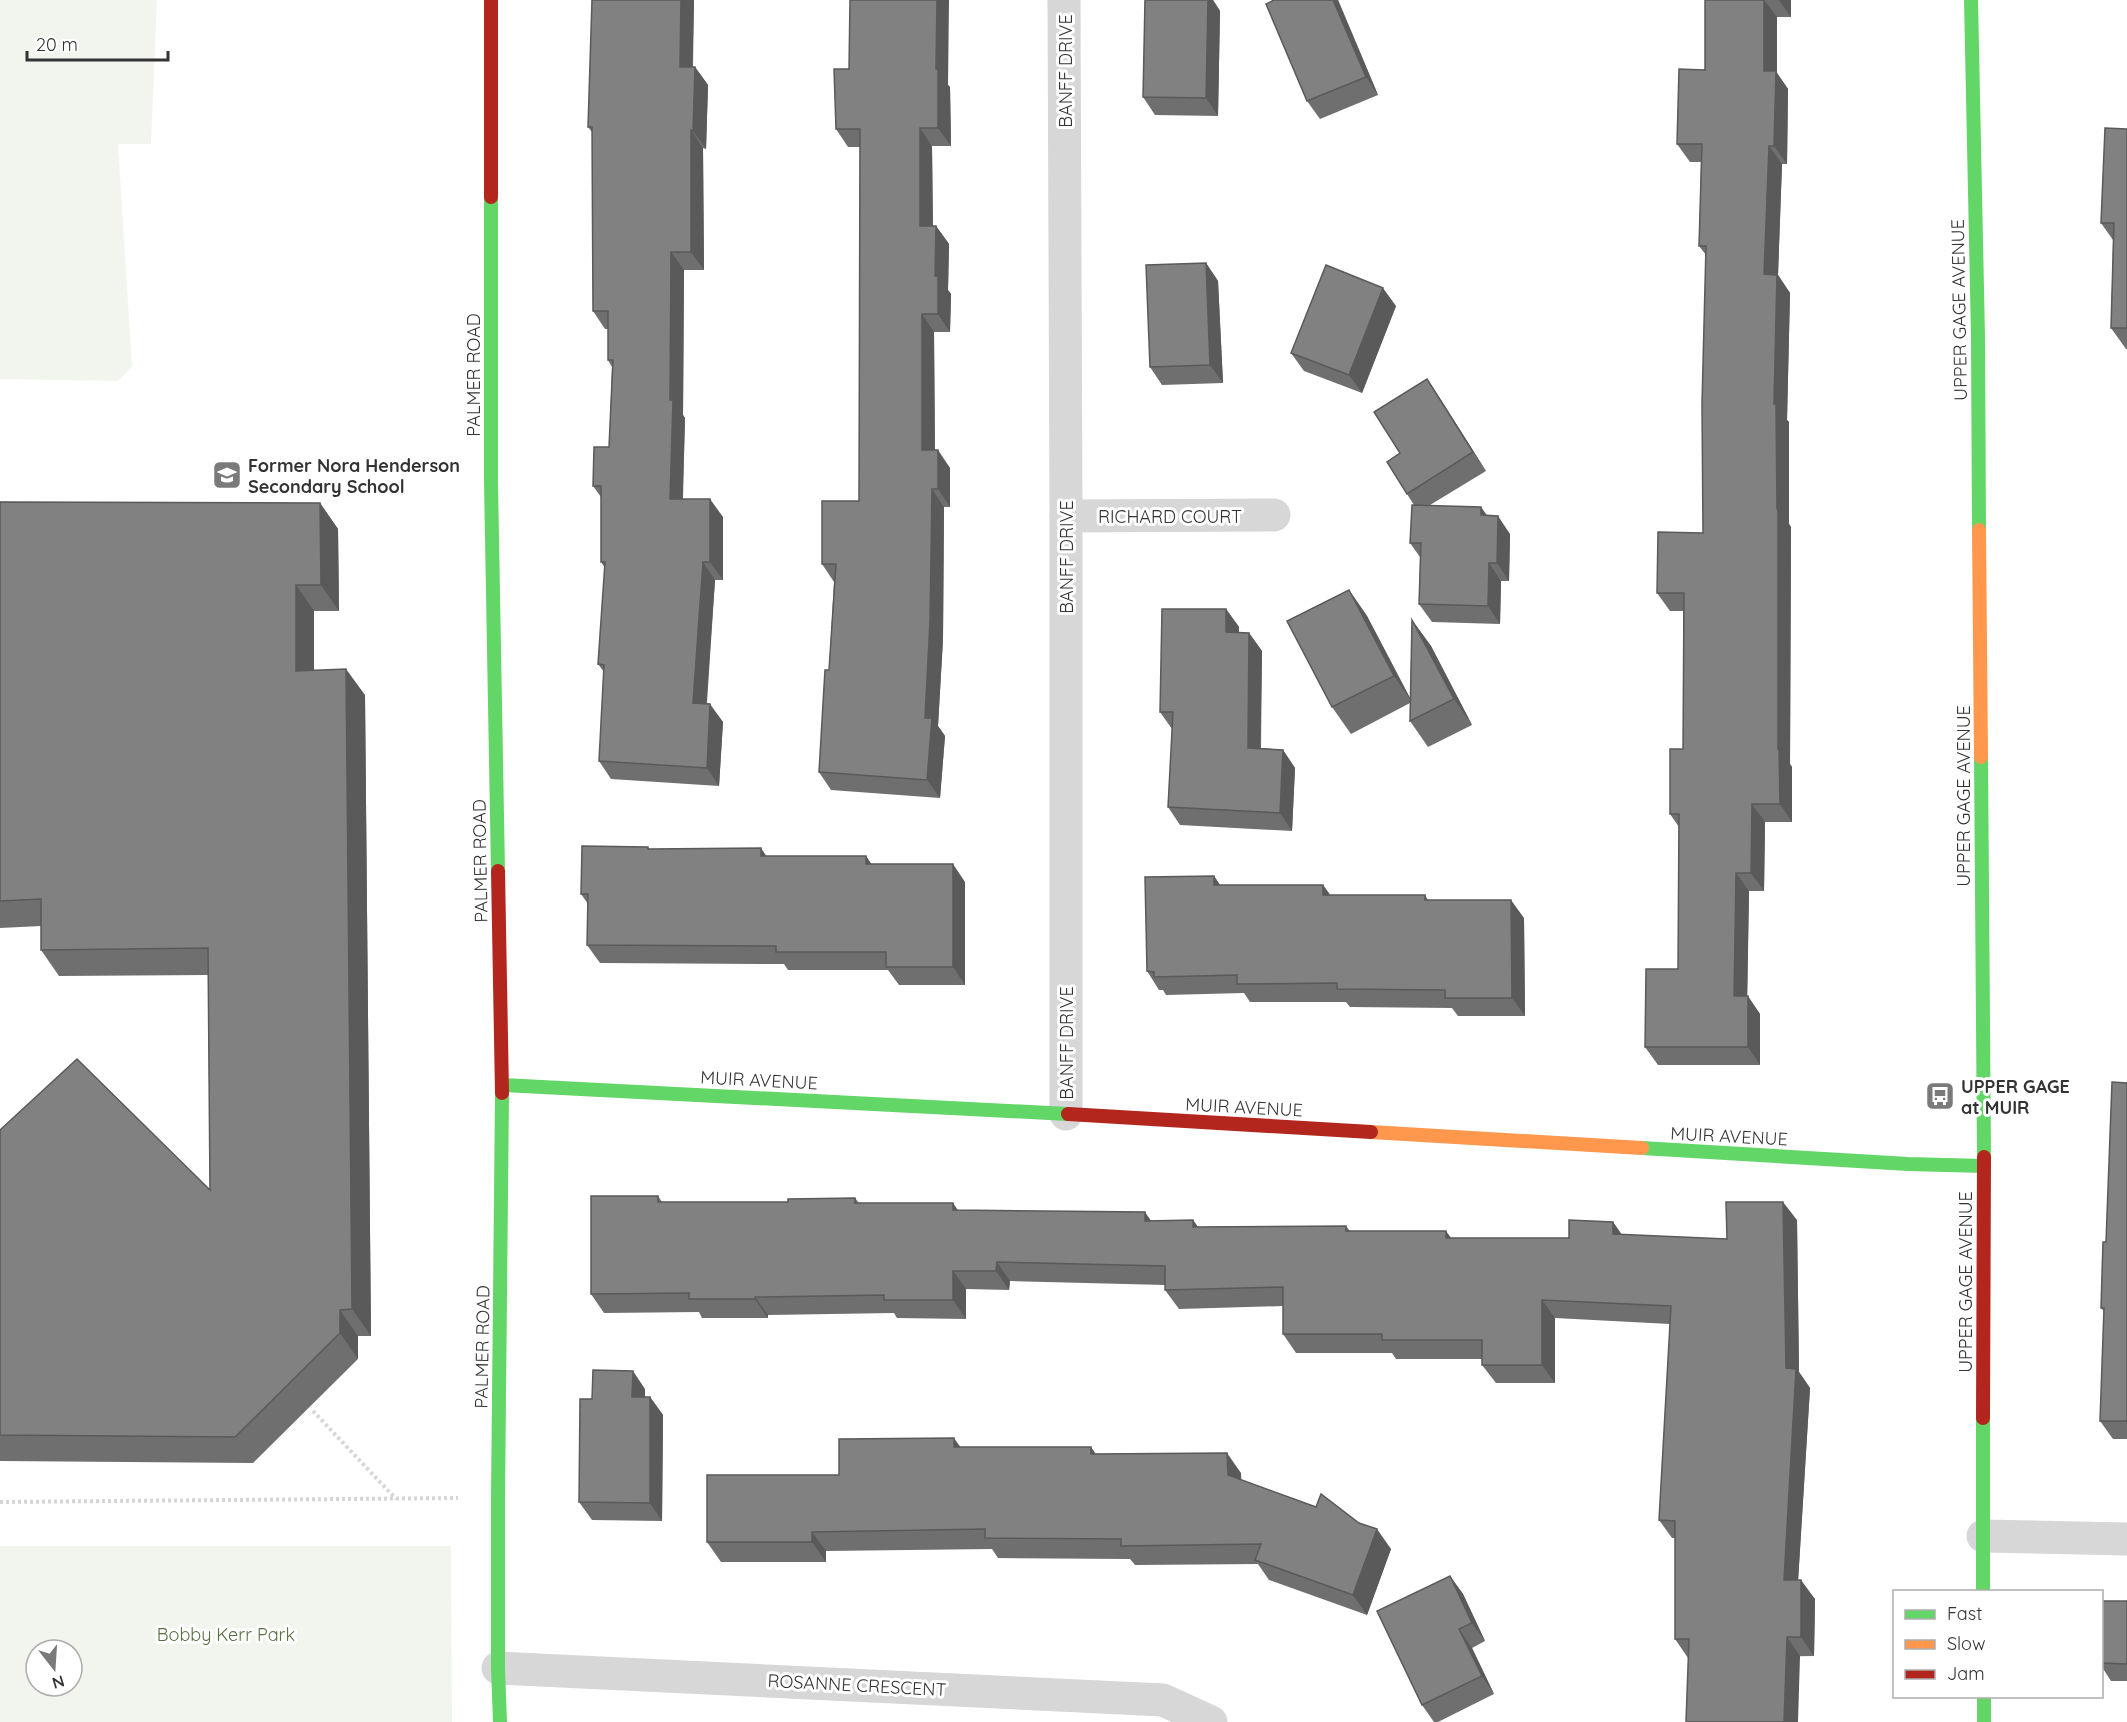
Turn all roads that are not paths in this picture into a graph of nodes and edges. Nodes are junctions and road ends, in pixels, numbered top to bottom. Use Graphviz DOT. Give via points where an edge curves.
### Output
graph roads {
  1 [pos="491,0"];
  2 [pos="1064,0"];
  3 [pos="1971,0"];
  4 [pos="1274,515"];
  5 [pos="1066,516"];
  6 [pos="502,1085"];
  7 [pos="1066,1114"];
  8 [pos="1984,1166"];
  9 [pos="1983,1536"];
  10 [pos="2127,1539"];
  11 [pos="1983,1590"];
  12 [pos="498,1668"];
  13 [pos="1984,1698"];
  14 [pos="500,1722"];
  15 [pos="1210,1722"];
  16 [pos="1984,1722"];
  1 -- 6 [label="street, PALMER ROAD" via="491,482"];
  2 -- 5 [label="street, BANFF DRIVE"];
  3 -- 8 [label="street, UPPER GAGE AVENUE" via="1978,337"];
  4 -- 5 [label="street, RICHARD COURT"];
  5 -- 7 [label="street, BANFF DRIVE"];
  6 -- 7 [label="street, MUIR AVENUE"];
  6 -- 12 [label="street, PALMER ROAD"];
  7 -- 8 [label="street, MUIR AVENUE"];
  8 -- 9 [label="street, UPPER GAGE AVENUE"];
  9 -- 10 [label="street"];
  9 -- 11 [label="street, UPPER GAGE AVENUE"];
  12 -- 14 [label="street, PALMER ROAD"];
  12 -- 15 [label="street, ROSANNE CRESCENT" via="1163,1700"];
  13 -- 16 [label="street"];
}
